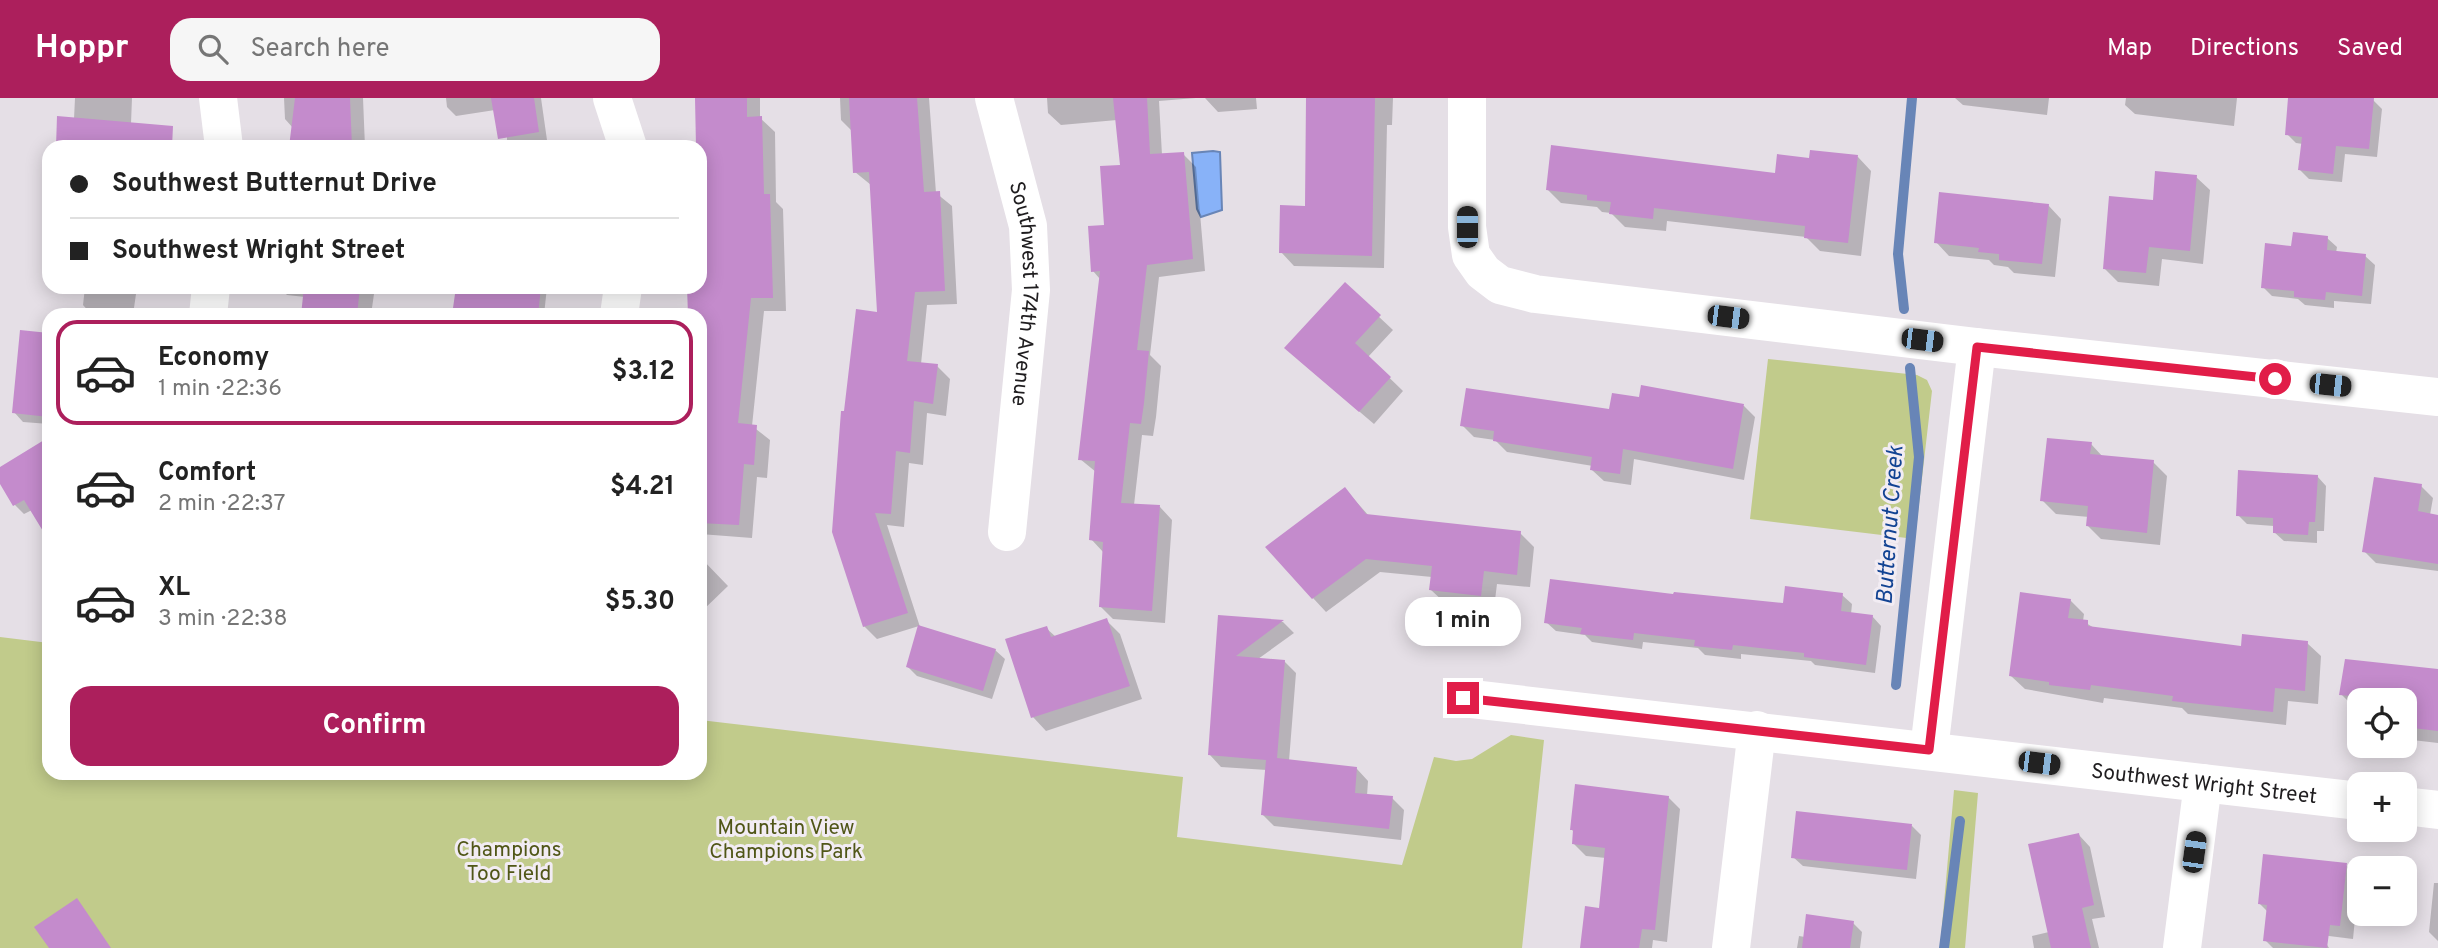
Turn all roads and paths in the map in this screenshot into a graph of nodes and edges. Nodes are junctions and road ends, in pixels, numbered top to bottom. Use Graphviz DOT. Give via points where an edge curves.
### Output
graph roads {
  1 [pos="218,98"];
  2 [pos="612,98"];
  3 [pos="994,98"];
  4 [pos="1467,98"];
  5 [pos="223,140"];
  6 [pos="626,140"];
  7 [pos="1977,347"];
  8 [pos="2438,397"];
  9 [pos="1007,532"];
  10 [pos="1463,698"];
  11 [pos="1757,730"];
  12 [pos="1929,750"];
  13 [pos="2203,783"];
  14 [pos="2347,800"];
  15 [pos="2417,808"];
  16 [pos="2438,810"];
  17 [pos="1731,948"];
  18 [pos="2182,948"];
  1 -- 5 [label="street"];
  2 -- 6 [label="street"];
  3 -- 9 [label="street, Southwest 174th Avenue" via="1028,226 1031,290"];
  4 -- 7 [label="street" via="1471,255 1500,285 1535,294"];
  7 -- 8 [label="street"];
  7 -- 12 [label="street"];
  10 -- 11 [label="street, Southwest Wright Street"];
  11 -- 12 [label="street, Southwest Wright Street"];
  11 -- 17 [label="street"];
  12 -- 13 [label="street, Southwest Wright Street"];
  13 -- 14 [label="street, Southwest Wright Street"];
  13 -- 18 [label="street"];
  15 -- 16 [label="street"];
}
